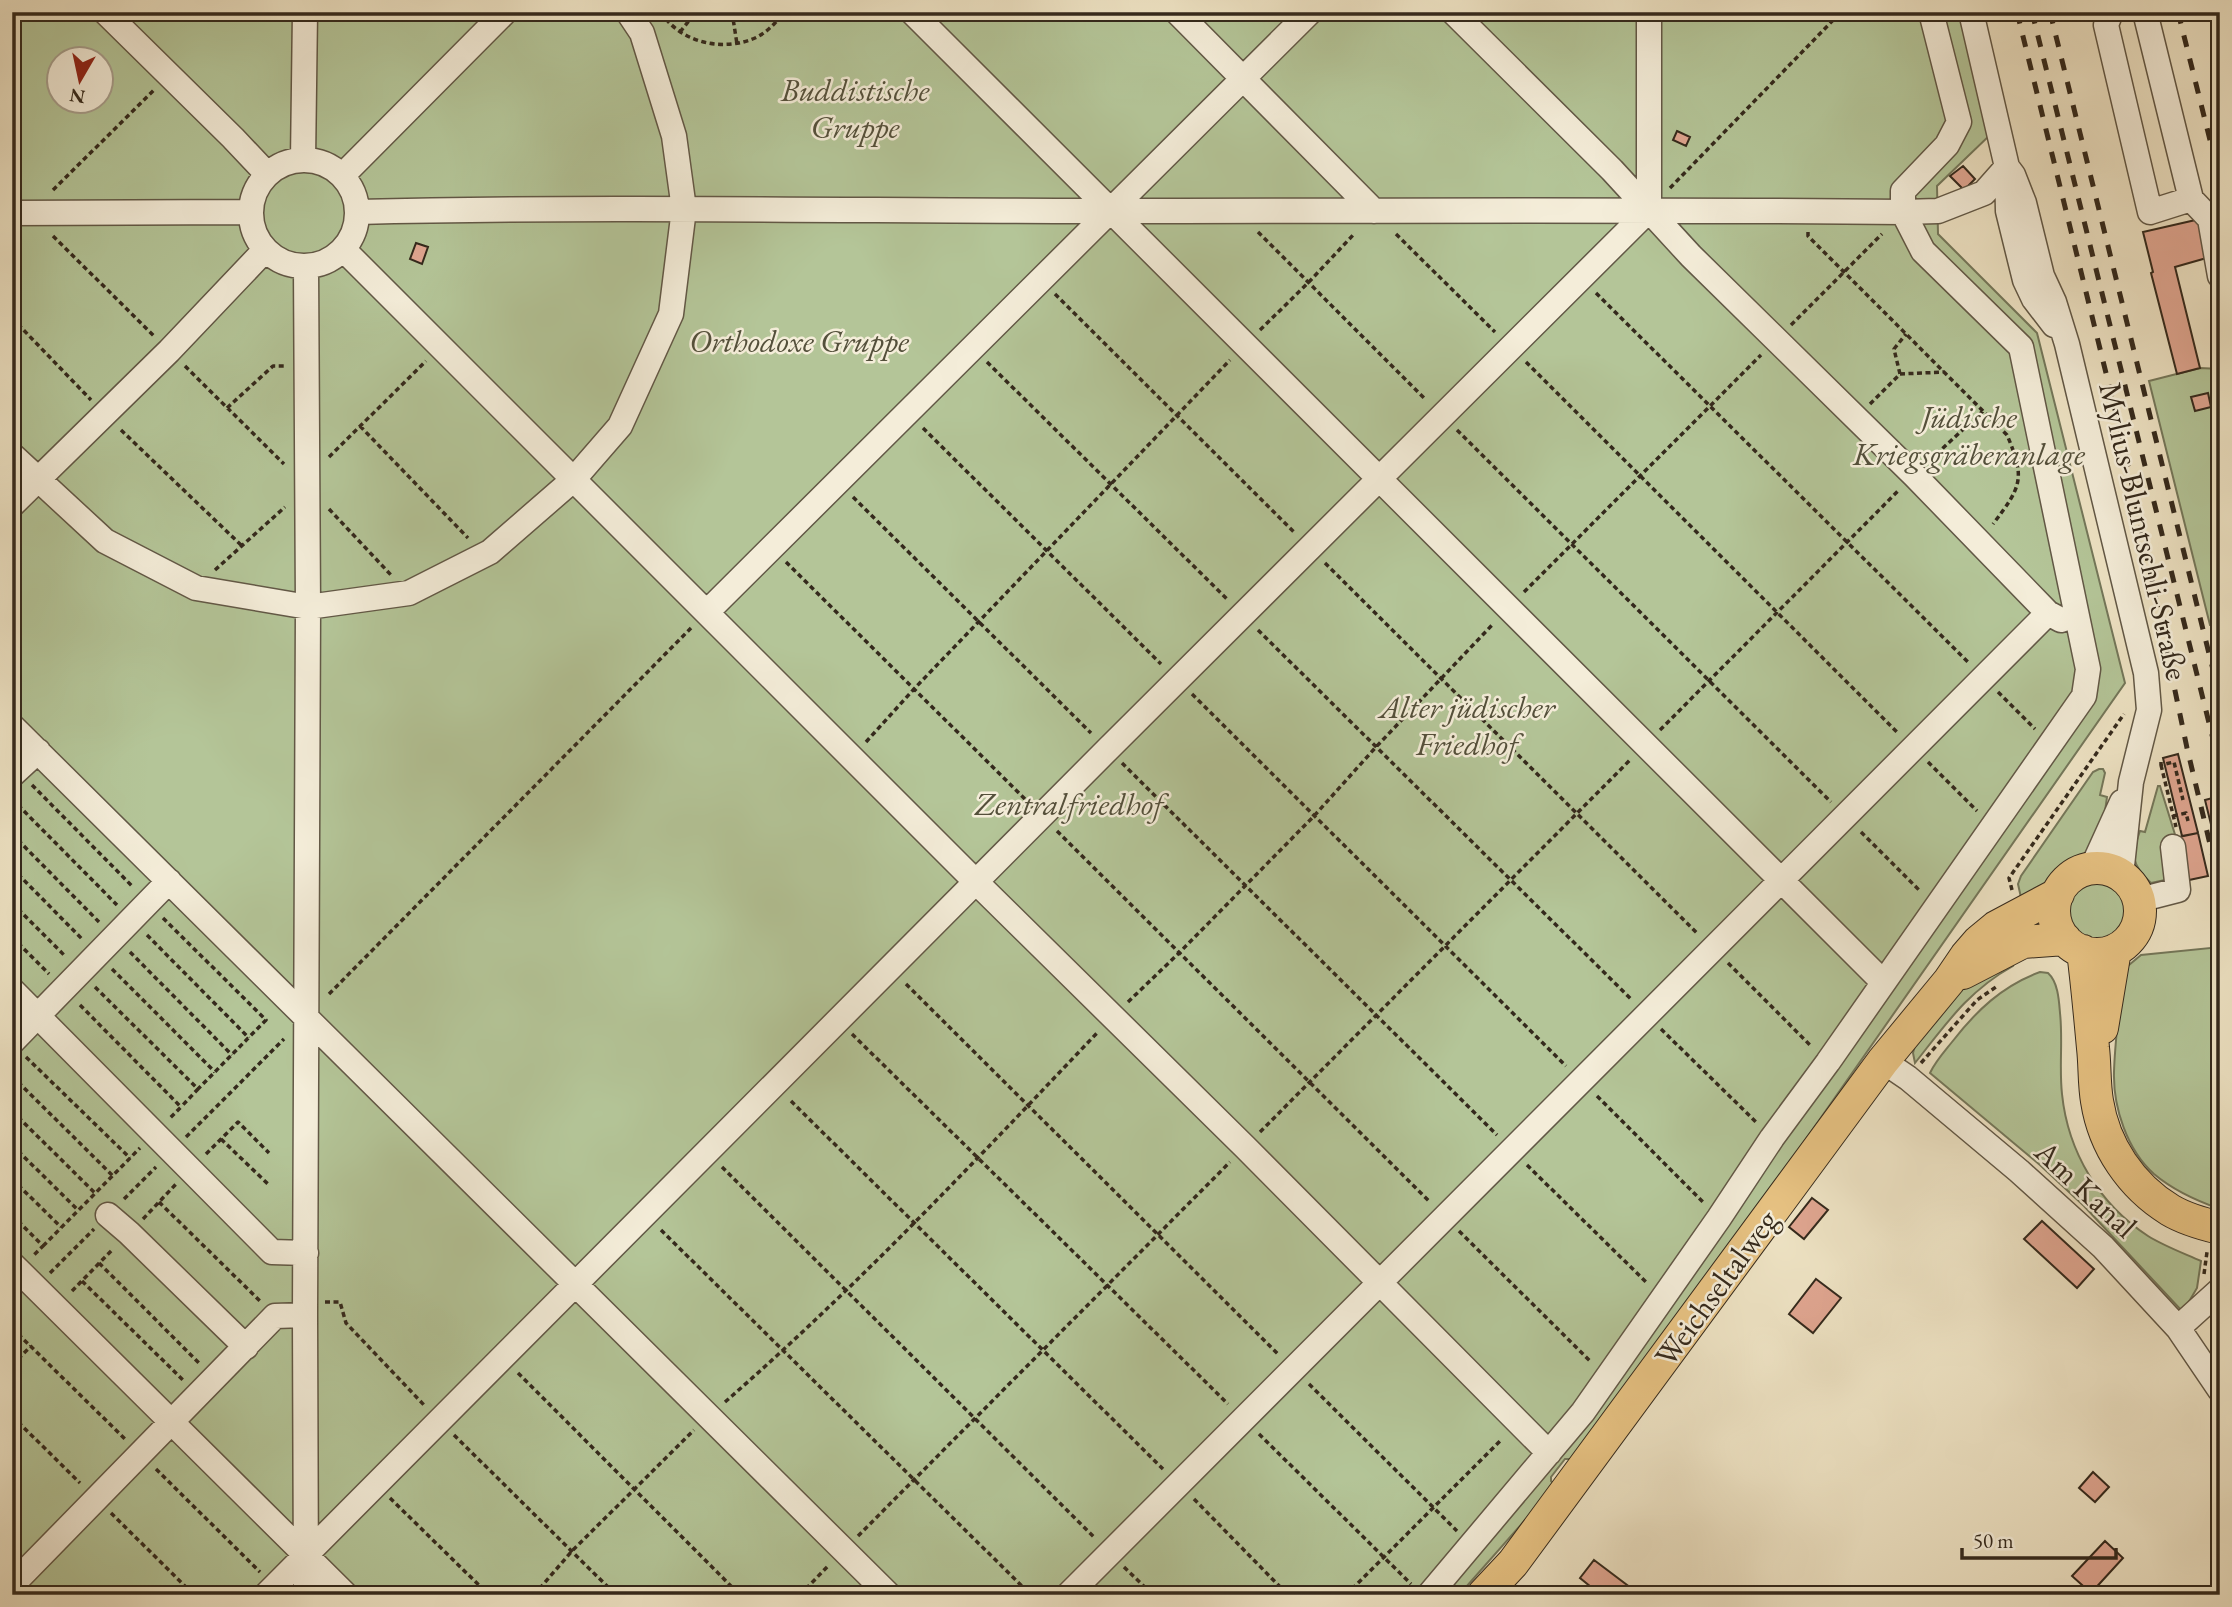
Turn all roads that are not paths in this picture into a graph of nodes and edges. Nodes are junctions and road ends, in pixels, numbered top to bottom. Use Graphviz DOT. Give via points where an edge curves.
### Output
graph roads {
  1 [pos="104,12"];
  2 [pos="304,12"];
  3 [pos="505,12"];
  4 [pos="628,12"];
  5 [pos="912,12"];
  6 [pos="1177,12"];
  7 [pos="1310,12"];
  8 [pos="1453,12"];
  9 [pos="1649,12"];
  10 [pos="1931,12"];
  11 [pos="1971,12"];
  12 [pos="2112,12"];
  13 [pos="2145,12"];
  14 [pos="1243,78"];
  15 [pos="1649,155"];
  16 [pos="303,160"];
  17 [pos="2007,167"];
  18 [pos="1612,170"];
  19 [pos="267,174"];
  20 [pos="342,176"];
  21 [pos="2191,199"];
  22 [pos="684,209"];
  23 [pos="1650,210"];
  24 [pos="1110,211"];
  25 [pos="1374,211"];
  26 [pos="250,212"];
  27 [pos="358,212"];
  28 [pos="1903,212"];
  29 [pos="21,213"];
  30 [pos="2215,214"];
  31 [pos="343,249"];
  32 [pos="265,250"];
  33 [pos="306,267"];
  34 [pos="2220,276"];
  35 [pos="12,455"];
  36 [pos="574,479"];
  37 [pos="1378,479"];
  38 [pos="38,481"];
  39 [pos="12,505"];
  40 [pos="308,607"];
  41 [pos="707,612"];
  42 [pos="2048,613"];
  43 [pos="2081,631"];
  44 [pos="12,726"];
  45 [pos="38,751"];
  46 [pos="15,772"];
  47 [pos="2173,847"];
  48 [pos="169,881"];
  49 [pos="1781,881"];
  50 [pos="2117,881"];
  51 [pos="976,882"];
  52 [pos="2057,894"];
  53 [pos="2074,945"];
  54 [pos="2115,950"];
  55 [pos="1949,981"];
  56 [pos="1884,982"];
  57 [pos="12,990"];
  58 [pos="37,1016"];
  59 [pos="306,1017"];
  60 [pos="17,1047"];
  61 [pos="1895,1070"];
  62 [pos="2095,1071"];
  63 [pos="108,1215"];
  64 [pos="2213,1240"];
  65 [pos="306,1253"];
  66 [pos="22,1274"];
  67 [pos="575,1284"];
  68 [pos="1379,1284"];
  69 [pos="2220,1290"];
  70 [pos="305,1308"];
  71 [pos="2178,1328"];
  72 [pos="246,1347"];
  73 [pos="2220,1390"];
  74 [pos="172,1422"];
  75 [pos="1549,1453"];
  76 [pos="306,1555"];
  77 [pos="12,1585"];
  78 [pos="1420,1590"];
  79 [pos="266,1595"];
  80 [pos="306,1595"];
  81 [pos="346,1595"];
  82 [pos="889,1595"];
  83 [pos="1068,1595"];
  84 [pos="1483,1595"];
  1 -- 19 [label="street"];
  2 -- 16 [label="street"];
  3 -- 20 [label="street"];
  4 -- 22 [label="street" via="642,33 674,136"];
  5 -- 24 [label="street"];
  6 -- 14 [label="street"];
  7 -- 14 [label="street"];
  8 -- 18 [label="street"];
  9 -- 15 [label="street"];
  10 -- 28 [label="street" via="1959,122 1947,145 1903,191"];
  11 -- 17 [label="street, Mylius-Bluntschli-Straße"];
  12 -- 21 [label="street" via="2106,25 2150,212"];
  13 -- 21 [label="street"];
  14 -- 24 [label="street"];
  14 -- 25 [label="street"];
  15 -- 18 [label="street"];
  15 -- 23 [label="street"];
  16 -- 19 [label="street" via="277,166"];
  16 -- 20 [label="street" via="324,164"];
  17 -- 28 [label="street" via="1984,193 1938,211"];
  17 -- 50 [label="street, Mylius-Bluntschli-Straße" via="2008,211 2025,280 2064,336 2146,673 2149,710 2131,782"];
  18 -- 23 [label="street"];
  19 -- 26 [label="street" via="252,198"];
  20 -- 27 [label="street" via="354,193"];
  21 -- 30 [label="street"];
  22 -- 24 [label="street"];
  22 -- 27 [label="street"];
  22 -- 36 [label="street" via="671,314 620,426"];
  23 -- 25 [label="street"];
  23 -- 28 [label="street"];
  23 -- 37 [label="street"];
  23 -- 42 [label="street"];
  24 -- 25 [label="street"];
  24 -- 37 [label="street"];
  24 -- 41 [label="street"];
  26 -- 29 [label="street"];
  26 -- 32 [label="street"];
  27 -- 31 [label="street" via="354,232"];
  28 -- 43 [label="street" via="1923,251 2021,348"];
  30 -- 34 [label="street"];
  31 -- 33 [label="street"];
  31 -- 36 [label="street"];
  32 -- 33 [label="street" via="284,262"];
  32 -- 38 [label="street"];
  33 -- 40 [label="street"];
  35 -- 38 [label="street"];
  36 -- 40 [label="street" via="490,552 409,593"];
  36 -- 41 [label="street"];
  37 -- 49 [label="street"];
  37 -- 51 [label="street"];
  38 -- 39 [label="street"];
  38 -- 40 [label="street" via="105,541 195,588"];
  40 -- 59 [label="street"];
  41 -- 51 [label="street"];
  42 -- 43 [label="street"];
  42 -- 49 [label="street"];
  43 -- 56 [label="street" via="2088,669 2084,696"];
  44 -- 45 [label="street"];
  45 -- 46 [label="street"];
  45 -- 48 [label="street"];
  47 -- 50 [label="street" via="2178,890"];
  48 -- 58 [label="street"];
  48 -- 59 [label="street"];
  49 -- 56 [label="street"];
  49 -- 68 [label="street"];
  50 -- 52 [label="main road, Weichseltalweg" via="2078,872"];
  50 -- 54 [label="main road" via="2138,924 2133,935"];
  51 -- 67 [label="street"];
  51 -- 68 [label="street"];
  52 -- 53 [label="main road" via="2058,929"];
  52 -- 55 [label="main road, Weichseltalweg" via="1996,927 1979,941"];
  53 -- 54 [label="main road, Weichseltalweg" via="2105,953"];
  53 -- 55 [label="main road, Weichseltalweg" via="2023,942"];
  53 -- 62 [label="main road"];
  54 -- 62 [label="main road"];
  55 -- 61 [label="main road, Weichseltalweg"];
  56 -- 75 [label="street" via="1607,1378"];
  57 -- 58 [label="street"];
  58 -- 60 [label="street"];
  58 -- 65 [label="street" via="272,1252"];
  59 -- 65 [label="street"];
  59 -- 67 [label="street"];
  61 -- 71 [label="street, Am Kanal" via="2103,1247"];
  61 -- 84 [label="main road, Weichseltalweg" via="1513,1563"];
  62 -- 64 [label="main road" via="2103,1126 2129,1174 2147,1193 2195,1221"];
  63 -- 72 [label="street"];
  65 -- 70 [label="street"];
  66 -- 74 [label="street"];
  67 -- 76 [label="street"];
  67 -- 82 [label="street"];
  68 -- 75 [label="street"];
  68 -- 83 [label="street"];
  69 -- 71 [label="street"];
  70 -- 72 [label="street" via="275,1317"];
  70 -- 76 [label="street"];
  71 -- 73 [label="street, Am Kanal"];
  72 -- 74 [label="street"];
  74 -- 76 [label="street"];
  74 -- 77 [label="street"];
  75 -- 78 [label="street" via="1471,1545"];
  76 -- 79 [label="street"];
  76 -- 80 [label="street"];
  76 -- 81 [label="street"];
}
